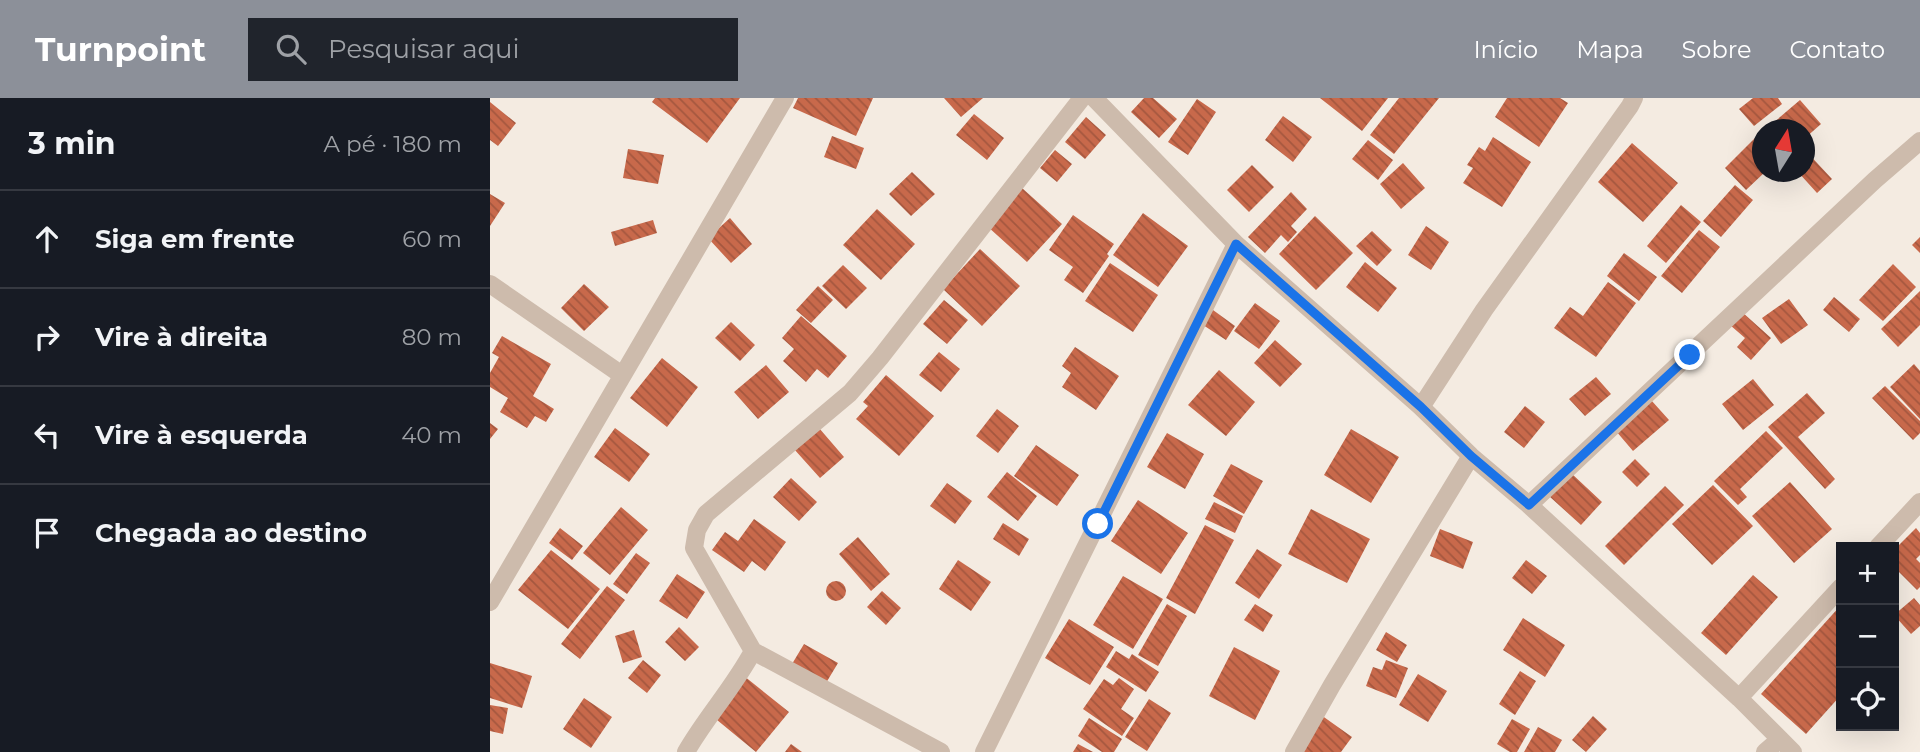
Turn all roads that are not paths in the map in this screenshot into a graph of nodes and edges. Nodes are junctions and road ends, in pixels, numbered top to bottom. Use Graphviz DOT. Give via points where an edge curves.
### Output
graph roads {
  1 [pos="785,98"];
  2 [pos="1082,98"];
  3 [pos="1094,98"];
  4 [pos="1627,101"];
  5 [pos="1920,141"];
  6 [pos="1236,244"];
  7 [pos="490,284"];
  8 [pos="622,375"];
  9 [pos="1421,407"];
  10 [pos="1471,456"];
  11 [pos="1920,502"];
  12 [pos="1529,505"];
  13 [pos="1883,542"];
  14 [pos="1836,592"];
  15 [pos="490,602"];
  16 [pos="753,651"];
  17 [pos="1738,698"];
  18 [pos="1780,739"];
  19 [pos="686,752"];
  20 [pos="941,752"];
  21 [pos="984,752"];
  22 [pos="1294,752"];
  23 [pos="1765,752"];
  24 [pos="1793,752"];
  1 -- 8 [label="street"];
  2 -- 16 [label="street" via="850,393 706,514 694,548"];
  3 -- 6 [label="street"];
  4 -- 9 [label="street"];
  5 -- 12 [label="street"];
  6 -- 9 [label="street"];
  6 -- 21 [label="street"];
  7 -- 8 [label="street"];
  8 -- 15 [label="street"];
  9 -- 10 [label="street"];
  10 -- 12 [label="street"];
  10 -- 22 [label="street"];
  11 -- 13 [label="street"];
  12 -- 17 [label="street"];
  14 -- 17 [label="street"];
  16 -- 19 [label="street"];
  16 -- 20 [label="street"];
  17 -- 18 [label="street"];
  18 -- 23 [label="street"];
  18 -- 24 [label="street"];
}
